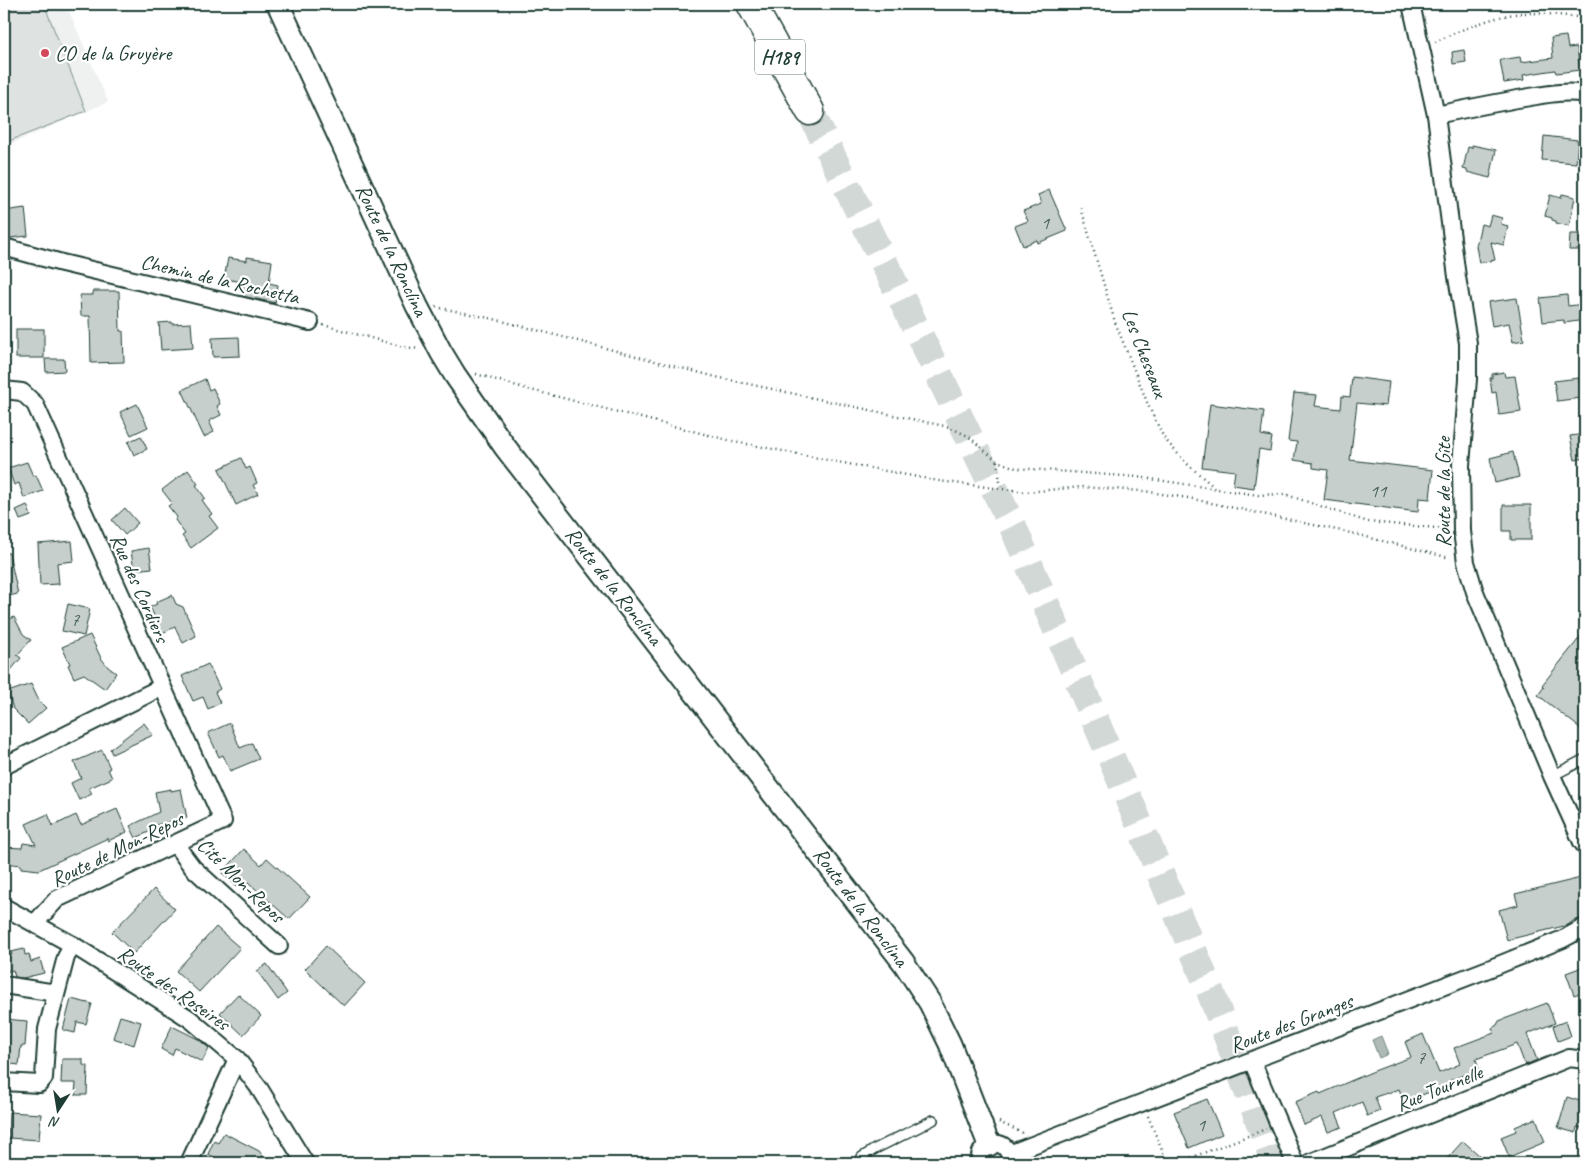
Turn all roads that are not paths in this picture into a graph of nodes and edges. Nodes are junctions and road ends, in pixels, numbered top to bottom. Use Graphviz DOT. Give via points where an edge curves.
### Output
graph roads {
  1 [pos="278,4"];
  2 [pos="751,4"];
  3 [pos="1411,4"];
  4 [pos="1585,94"];
  5 [pos="810,111"];
  6 [pos="1436,115"];
  7 [pos="4,247"];
  8 [pos="310,322"];
  9 [pos="4,390"];
  10 [pos="162,688"];
  11 [pos="1585,760"];
  12 [pos="4,766"];
  13 [pos="1552,776"];
  14 [pos="224,821"];
  15 [pos="175,844"];
  16 [pos="1585,846"];
  17 [pos="4,907"];
  18 [pos="35,923"];
  19 [pos="1585,927"];
  20 [pos="73,945"];
  21 [pos="279,946"];
  22 [pos="4,985"];
  23 [pos="56,993"];
  24 [pos="237,1059"];
  25 [pos="1585,1060"];
  26 [pos="1252,1061"];
  27 [pos="4,1082"];
  28 [pos="933,1120"];
  29 [pos="985,1154"];
  30 [pos="1009,1158"];
  31 [pos="189,1163"];
  32 [pos="305,1163"];
  33 [pos="860,1163"];
  34 [pos="1295,1163"];
  35 [pos="1309,1163"];
  1 -- 29 [label="street, Route de la Ronclina" via="418,306 455,375 505,447 904,962 930,1003 950,1044"];
  2 -- 5 [label="highway, H189"];
  3 -- 6 [label="street, Route de la Gîte"];
  4 -- 6 [label="street" via="1549,94"];
  6 -- 13 [label="street, Route de la Gîte" via="1468,343 1461,465 1466,562 1475,592"];
  7 -- 8 [label="street, Chemin de la Rochetta"];
  9 -- 10 [label="street, Rue des Cordiers" via="22,392 35,404"];
  10 -- 12 [label="street"];
  10 -- 14 [label="street, Rue des Cordiers"];
  11 -- 13 [label="lane"];
  13 -- 16 [label="street, Route de la Gîte"];
  14 -- 15 [label="street, Route de Mon-Repos"];
  15 -- 18 [label="street, Route de Mon-Repos" via="56,899"];
  15 -- 21 [label="street, Cité Mon-Repos" via="193,868"];
  17 -- 18 [label="street, Route des Roseires"];
  18 -- 20 [label="street, Route des Roseires"];
  19 -- 26 [label="street, Route des Granges" via="1496,966"];
  20 -- 23 [label="street" via="66,957"];
  20 -- 24 [label="street, Route des Roseires" via="190,1019"];
  22 -- 23 [label="street"];
  23 -- 27 [label="street" via="47,1029 44,1078 39,1084"];
  24 -- 31 [label="street"];
  24 -- 32 [label="street, Route des Roseires" via="259,1088"];
  25 -- 35 [label="street, Rue Tournelle" via="1568,1058"];
  26 -- 30 [label="street, Route des Granges"];
  26 -- 34 [label="street"];
  28 -- 33 [label="lane" via="874,1149 862,1157"];
  29 -- 30 [label="street" via="1001,1144"];
}
